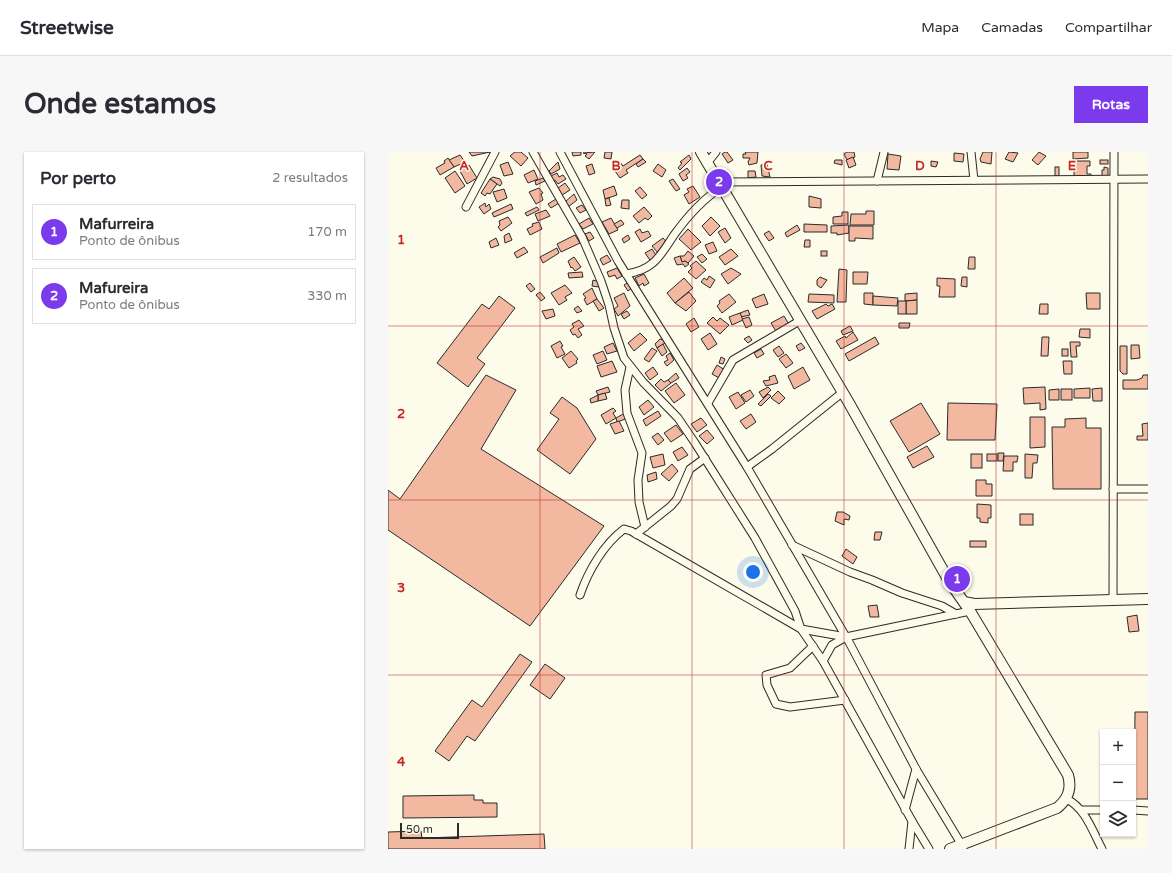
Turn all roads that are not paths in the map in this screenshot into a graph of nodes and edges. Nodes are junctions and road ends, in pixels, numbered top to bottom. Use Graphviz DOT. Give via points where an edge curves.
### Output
graph roads {
  1 [pos="495,152"];
  2 [pos="533,152"];
  3 [pos="560,152"];
  4 [pos="701,152"];
  5 [pos="716,152"];
  6 [pos="884,152"];
  7 [pos="971,152"];
  8 [pos="1114,152"];
  9 [pos="708,162"];
  10 [pos="1114,179"];
  11 [pos="1148,179"];
  12 [pos="974,180"];
  13 [pos="877,181"];
  14 [pos="721,185"];
  15 [pos="466,207"];
  16 [pos="626,274"];
  17 [pos="800,320"];
  18 [pos="630,367"];
  19 [pos="843,392"];
  20 [pos="708,403"];
  21 [pos="705,458"];
  22 [pos="747,467"];
  23 [pos="1113,489"];
  24 [pos="1148,489"];
  25 [pos="646,527"];
  26 [pos="636,534"];
  27 [pos="792,545"];
  28 [pos="580,595"];
  29 [pos="1113,599"];
  30 [pos="1148,599"];
  31 [pos="964,602"];
  32 [pos="970,611"];
  33 [pos="956,614"];
  34 [pos="801,629"];
  35 [pos="846,637"];
  36 [pos="813,646"];
  37 [pos="823,661"];
  38 [pos="845,700"];
  39 [pos="916,768"];
  40 [pos="1066,799"];
  41 [pos="905,810"];
  42 [pos="1081,810"];
  43 [pos="1100,810"];
  44 [pos="1136,810"];
  45 [pos="1148,811"];
  46 [pos="912,821"];
  47 [pos="962,847"];
  48 [pos="909,849"];
  49 [pos="929,849"];
  50 [pos="950,849"];
  51 [pos="1102,849"];
  1 -- 15 [label="street"];
  2 -- 18 [label="street" via="582,237 602,281 614,328 624,358"];
  3 -- 16 [label="street"];
  4 -- 9 [label="main road"];
  5 -- 9 [label="street"];
  6 -- 13 [label="street"];
  7 -- 12 [label="street"];
  8 -- 10 [label="street"];
  9 -- 14 [label="main road"];
  10 -- 11 [label="street"];
  10 -- 12 [label="street"];
  10 -- 23 [label="street"];
  12 -- 13 [label="street"];
  13 -- 14 [label="street"];
  14 -- 16 [label="street" via="675,234 650,267"];
  14 -- 17 [label="main road"];
  16 -- 20 [label="street"];
  17 -- 19 [label="main road"];
  17 -- 20 [label="street" via="734,360"];
  18 -- 21 [label="street" via="678,418"];
  18 -- 25 [label="street" via="625,390 627,413 642,453 638,480 639,502"];
  19 -- 22 [label="street"];
  19 -- 31 [label="main road"];
  20 -- 22 [label="street"];
  21 -- 25 [label="street" via="690,469 671,506"];
  21 -- 34 [label="street" via="755,538"];
  22 -- 27 [label="street"];
  23 -- 24 [label="street"];
  23 -- 29 [label="street"];
  25 -- 26 [label="street"];
  26 -- 28 [label="street" via="624,529 608,545 584,583"];
  26 -- 34 [label="street"];
  27 -- 33 [label="street" via="902,594 942,606"];
  27 -- 35 [label="street"];
  29 -- 30 [label="main road"];
  29 -- 31 [label="main road" via="974,604"];
  31 -- 32 [label="main road"];
  32 -- 33 [label="street"];
  32 -- 40 [label="main road" via="1064,767 1070,782"];
  33 -- 35 [label="street"];
  34 -- 35 [label="street"];
  34 -- 36 [label="street"];
  35 -- 37 [label="street" via="832,645"];
  35 -- 39 [label="street"];
  36 -- 37 [label="street"];
  36 -- 38 [label="street" via="790,668 766,675 776,704 790,707"];
  37 -- 38 [label="street"];
  38 -- 41 [label="street"];
  39 -- 41 [label="street"];
  39 -- 47 [label="street"];
  40 -- 42 [label="street" via="1077,804"];
  40 -- 47 [label="main road" via="1050,812"];
  41 -- 46 [label="street"];
  42 -- 43 [label="street"];
  42 -- 51 [label="street"];
  44 -- 45 [label="street"];
  46 -- 48 [label="street"];
  46 -- 49 [label="street"];
  47 -- 50 [label="main road"];
}
